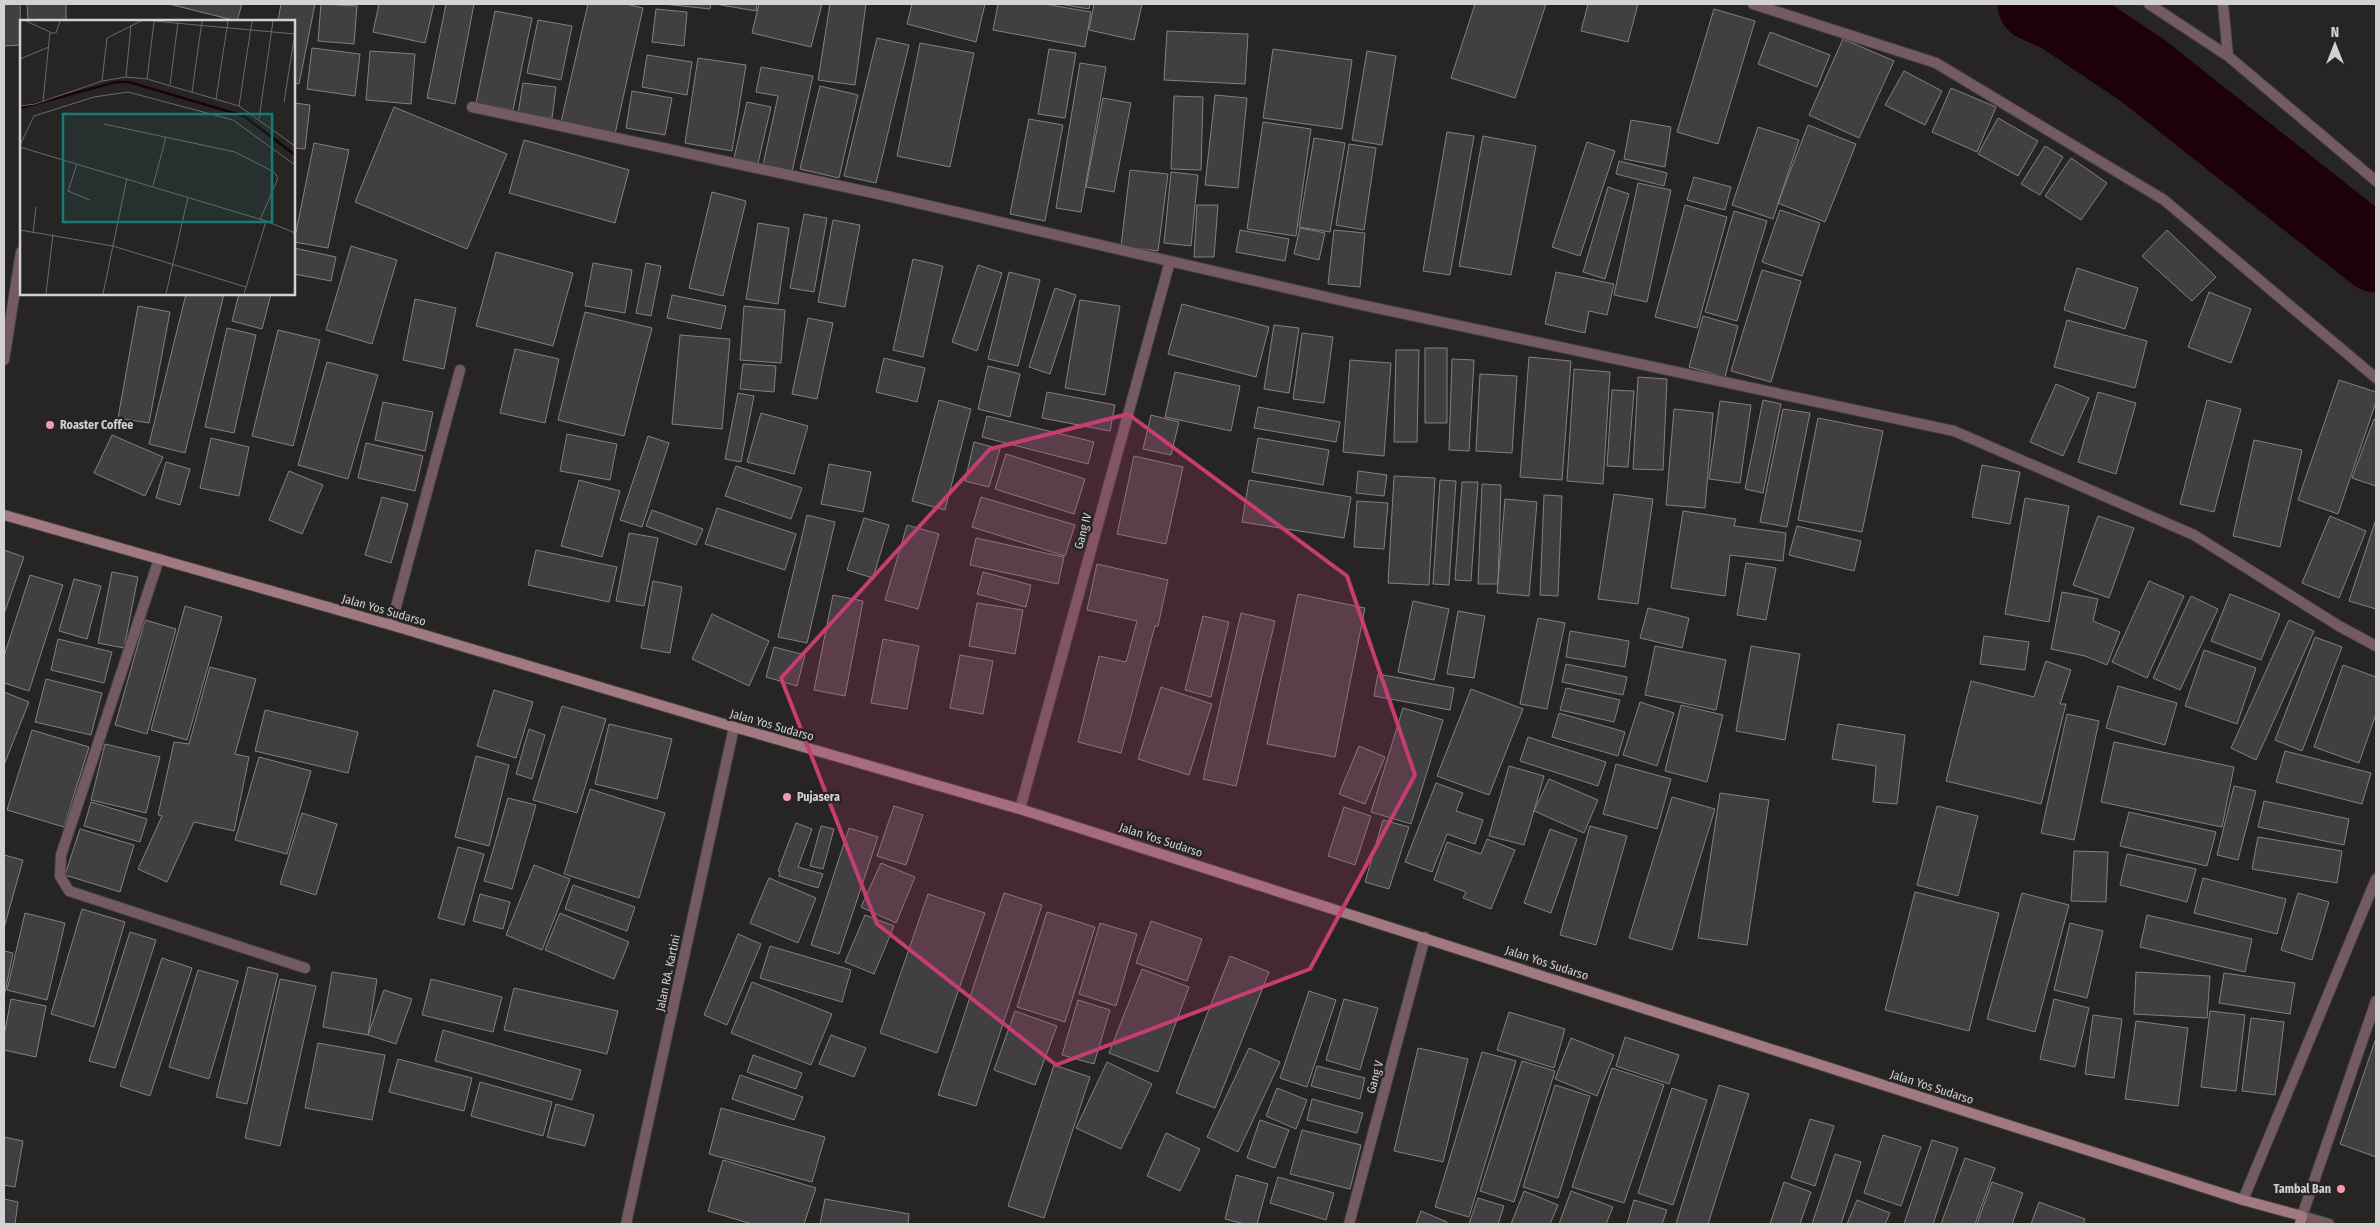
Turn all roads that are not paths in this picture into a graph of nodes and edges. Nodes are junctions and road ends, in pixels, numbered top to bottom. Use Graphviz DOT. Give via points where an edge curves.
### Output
graph roads {
  1 [pos="1753,4"];
  2 [pos="2149,4"];
  3 [pos="2223,4"];
  4 [pos="2228,56"];
  5 [pos="472,107"];
  6 [pos="2376,181"];
  7 [pos="20,258"];
  8 [pos="1170,261"];
  9 [pos="4,360"];
  10 [pos="460,370"];
  11 [pos="2376,378"];
  12 [pos="4,515"];
  13 [pos="159,559"];
  14 [pos="391,625"];
  15 [pos="2376,646"];
  16 [pos="734,727"];
  17 [pos="1020,809"];
  18 [pos="2376,879"];
  19 [pos="1425,937"];
  20 [pos="305,968"];
  21 [pos="2376,1001"];
  22 [pos="2243,1200"];
  23 [pos="2301,1220"];
  24 [pos="626,1224"];
  25 [pos="1349,1224"];
  26 [pos="2329,1224"];
  1 -- 11 [label="street" via="1936,63 2164,200"];
  2 -- 4 [label="street"];
  3 -- 4 [label="street"];
  4 -- 6 [label="street"];
  5 -- 8 [label="street" via="888,196"];
  7 -- 9 [label="street"];
  8 -- 15 [label="street" via="1954,431 2194,535"];
  8 -- 17 [label="street, Gang IV"];
  10 -- 14 [label="street"];
  12 -- 13 [label="main road, Jalan Yos Sudarso"];
  13 -- 14 [label="main road, Jalan Yos Sudarso"];
  13 -- 20 [label="street" via="61,855 60,876 69,891"];
  14 -- 16 [label="main road, Jalan Yos Sudarso"];
  16 -- 17 [label="main road, Jalan Yos Sudarso"];
  16 -- 24 [label="street, Jalan RA. Kartini"];
  17 -- 19 [label="main road, Jalan Yos Sudarso"];
  18 -- 22 [label="street"];
  19 -- 22 [label="main road, Jalan Yos Sudarso"];
  19 -- 25 [label="street, Gang V"];
  21 -- 23 [label="street"];
  22 -- 23 [label="main road, Jalan Yos Sudarso"];
  23 -- 26 [label="street"];
}
